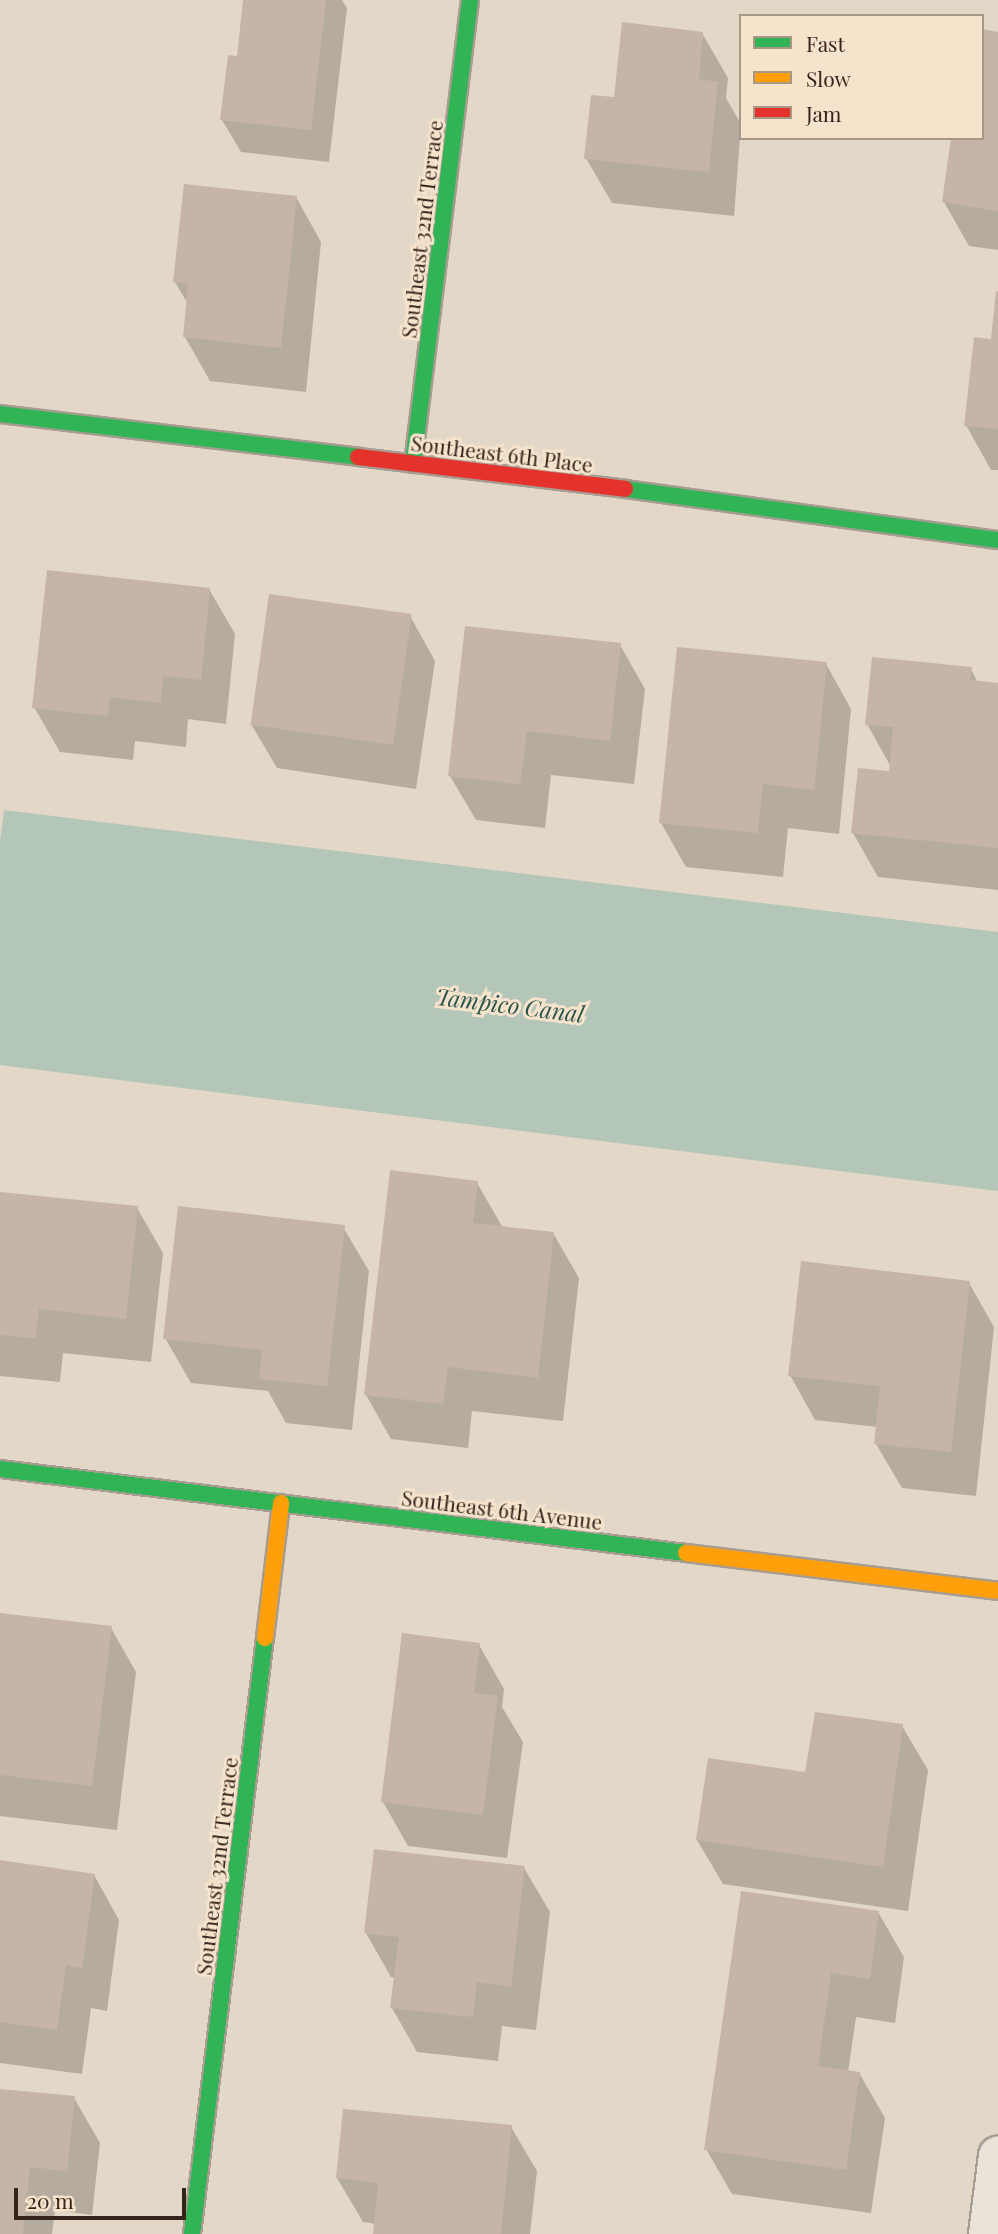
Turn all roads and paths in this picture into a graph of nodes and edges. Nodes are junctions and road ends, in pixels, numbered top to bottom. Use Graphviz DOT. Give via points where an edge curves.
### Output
graph roads {
  1 [pos="470,0"];
  2 [pos="0,414"];
  3 [pos="413,464"];
  4 [pos="998,540"];
  5 [pos="0,1469"];
  6 [pos="281,1503"];
  7 [pos="998,1591"];
  8 [pos="998,2156"];
  9 [pos="192,2234"];
  10 [pos="988,2234"];
  1 -- 3 [label="street, Southeast 32nd Terrace"];
  2 -- 3 [label="street, Southeast 6th Place"];
  3 -- 4 [label="street, Southeast 6th Place"];
  5 -- 6 [label="street, Southeast 6th Avenue"];
  6 -- 7 [label="street, Southeast 6th Avenue"];
  6 -- 9 [label="street, Southeast 32nd Terrace"];
  8 -- 10 [label="street"];
}
